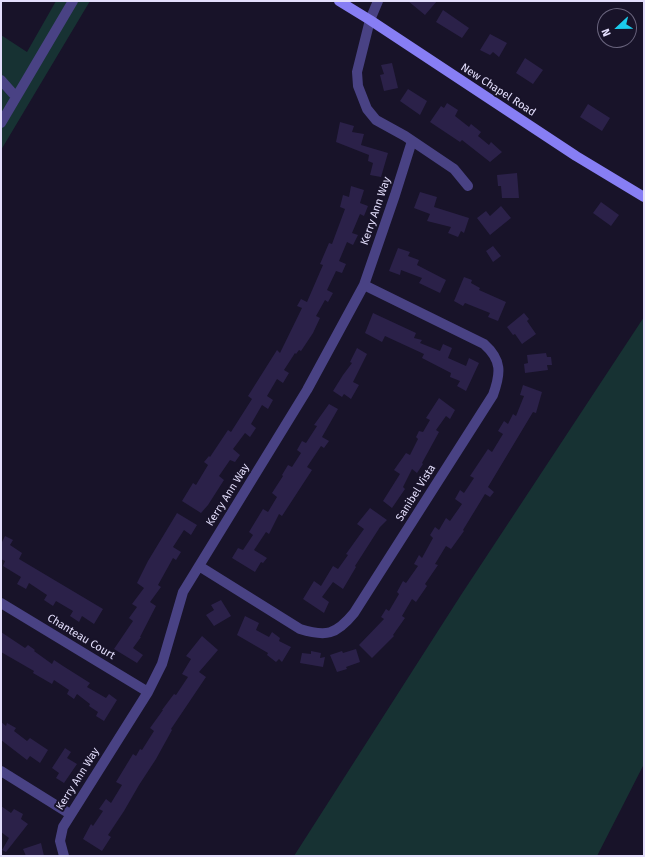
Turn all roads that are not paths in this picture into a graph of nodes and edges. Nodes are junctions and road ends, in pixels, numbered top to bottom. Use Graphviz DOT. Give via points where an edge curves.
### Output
graph roads {
  1 [pos="73,1"];
  2 [pos="339,1"];
  3 [pos="378,1"];
  4 [pos="370,20"];
  5 [pos="1,80"];
  6 [pos="16,97"];
  7 [pos="1,123"];
  8 [pos="412,140"];
  9 [pos="468,186"];
  10 [pos="644,197"];
  11 [pos="364,285"];
  12 [pos="199,566"];
  13 [pos="1,603"];
  14 [pos="148,692"];
  15 [pos="1,771"];
  16 [pos="70,814"];
  17 [pos="64,856"];
  1 -- 6 [label="street"];
  2 -- 4 [label="street, New Chapel Road"];
  3 -- 4 [label="street"];
  4 -- 8 [label="street" via="357,72 358,86 367,108 376,120"];
  4 -- 10 [label="street, New Chapel Road" via="576,156"];
  5 -- 6 [label="street"];
  6 -- 7 [label="street"];
  8 -- 9 [label="street" via="454,169"];
  8 -- 11 [label="street, Kerry Ann Way"];
  11 -- 12 [label="street, Kerry Ann Way" via="307,390"];
  11 -- 12 [label="street, Sanibel Vista" via="484,344 492,351 499,372 493,395 354,613 338,630 315,633 300,629"];
  12 -- 14 [label="street, Kerry Ann Way" via="183,592 162,664"];
  13 -- 14 [label="street, Chanteau Court"];
  14 -- 16 [label="street, Kerry Ann Way"];
  15 -- 16 [label="street"];
  16 -- 17 [label="street, Kerry Ann Way" via="63,827 60,841"];
}
